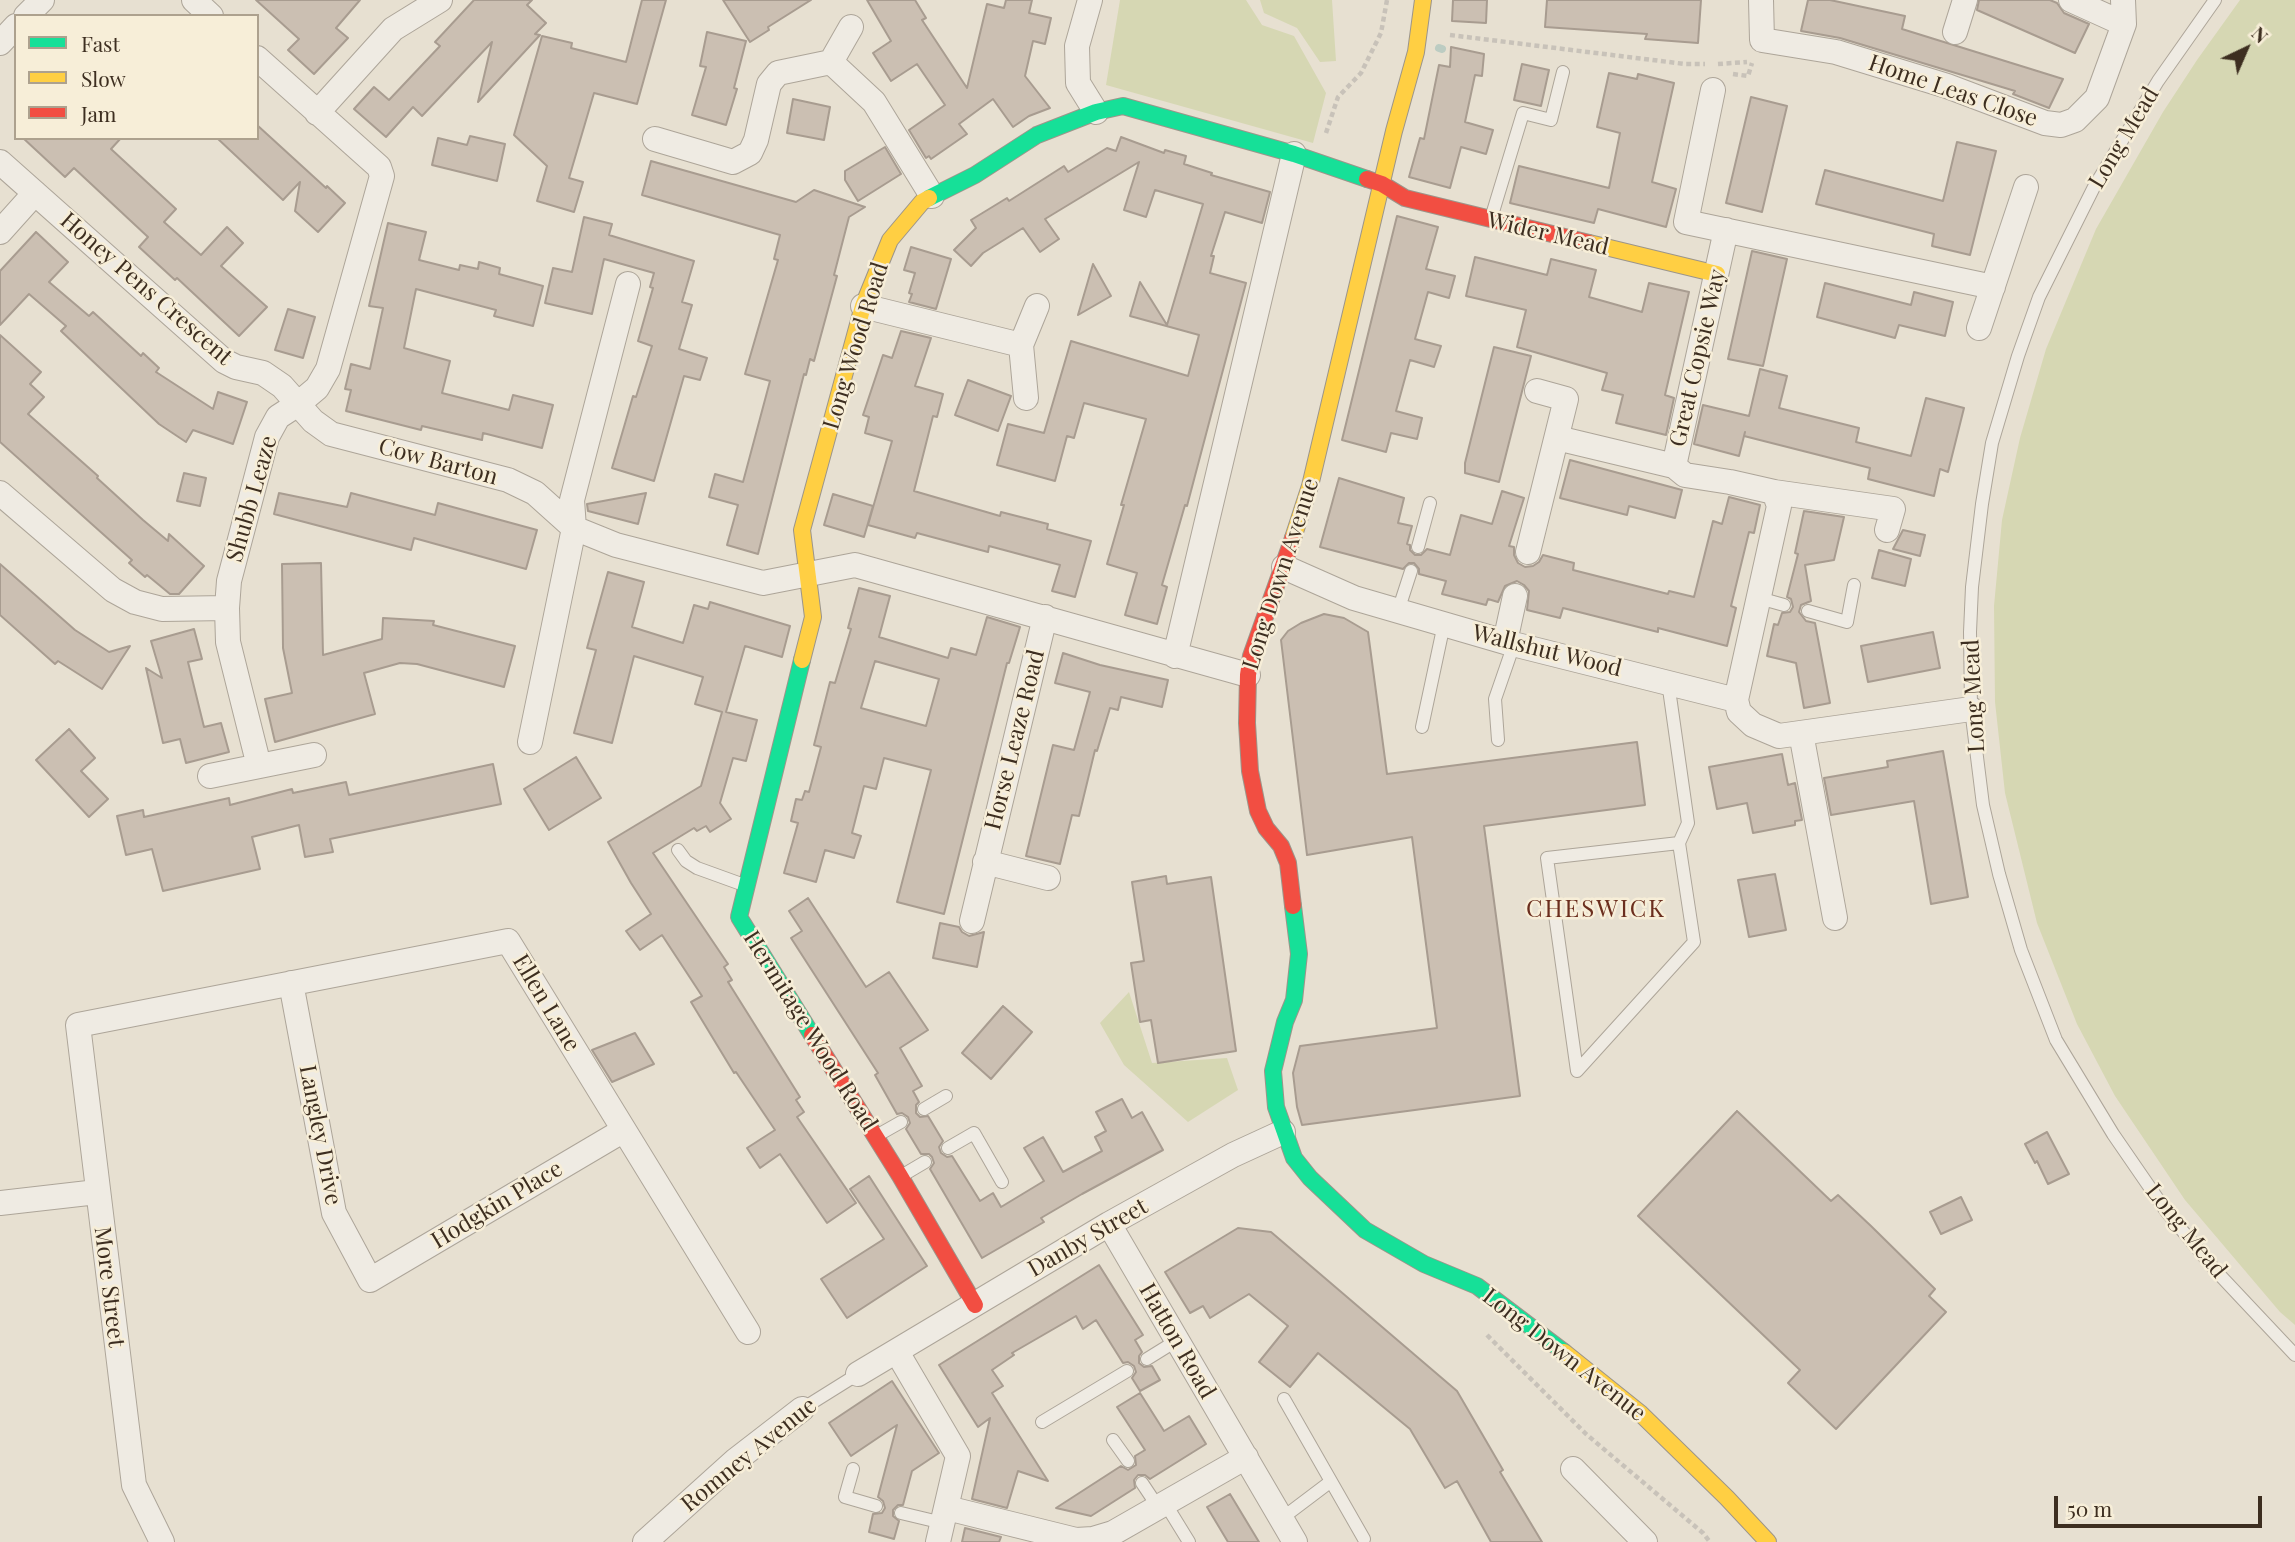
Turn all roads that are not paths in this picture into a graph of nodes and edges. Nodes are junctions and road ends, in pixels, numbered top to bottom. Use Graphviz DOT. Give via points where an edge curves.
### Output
graph roads {
  1 [pos="42,0"];
  2 [pos="194,0"];
  3 [pos="440,0"];
  4 [pos="1090,0"];
  5 [pos="1423,0"];
  6 [pos="1761,0"];
  7 [pos="1965,0"];
  8 [pos="2071,0"];
  9 [pos="2215,0"];
  10 [pos="2124,12"];
  11 [pos="28,14"];
  12 [pos="209,14"];
  13 [pos="851,27"];
  14 [pos="14,28"];
  15 [pos="1955,32"];
  16 [pos="0,43"];
  17 [pos="259,60"];
  18 [pos="831,62"];
  19 [pos="1563,72"];
  20 [pos="1713,90"];
  21 [pos="1096,112"];
  22 [pos="317,113"];
  23 [pos="655,139"];
  24 [pos="1294,154"];
  25 [pos="0,162"];
  26 [pos="1382,184"];
  27 [pos="2026,187"];
  28 [pos="35,193"];
  29 [pos="932,196"];
  30 [pos="1490,220"];
  31 [pos="1726,230"];
  32 [pos="0,232"];
  33 [pos="1717,274"];
  34 [pos="628,284"];
  35 [pos="1993,287"];
  36 [pos="863,306"];
  37 [pos="1037,306"];
  38 [pos="1979,328"];
  39 [pos="1021,345"];
  40 [pos="1537,391"];
  41 [pos="1026,398"];
  42 [pos="298,404"];
  43 [pos="1557,438"];
  44 [pos="1674,466"];
  45 [pos="1774,492"];
  46 [pos="0,493"];
  47 [pos="1430,503"];
  48 [pos="574,528"];
  49 [pos="1887,530"];
  50 [pos="1418,547"];
  51 [pos="1528,552"];
  52 [pos="1284,568"];
  53 [pos="1411,571"];
  54 [pos="806,574"];
  55 [pos="1854,585"];
  56 [pos="1515,596"];
  57 [pos="1759,598"];
  58 [pos="1784,605"];
  59 [pos="227,608"];
  60 [pos="1398,611"];
  61 [pos="1808,611"];
  62 [pos="1045,617"];
  63 [pos="1444,624"];
  64 [pos="1510,643"];
  65 [pos="1175,656"];
  66 [pos="1248,675"];
  67 [pos="1668,681"];
  68 [pos="1737,700"];
  69 [pos="1971,709"];
  70 [pos="1422,727"];
  71 [pos="1801,733"];
  72 [pos="1498,740"];
  73 [pos="530,742"];
  74 [pos="314,755"];
  75 [pos="259,766"];
  76 [pos="211,776"];
  77 [pos="1679,843"];
  78 [pos="678,850"];
  79 [pos="985,862"];
  80 [pos="1048,878"];
  81 [pos="747,886"];
  82 [pos="1835,918"];
  83 [pos="971,921"];
  84 [pos="290,983"];
  85 [pos="78,1025"];
  86 [pos="946,1096"];
  87 [pos="924,1109"];
  88 [pos="901,1122"];
  89 [pos="624,1130"];
  90 [pos="1283,1132"];
  91 [pos="875,1137"];
  92 [pos="948,1148"];
  93 [pos="925,1162"];
  94 [pos="900,1177"];
  95 [pos="1002,1182"];
  96 [pos="97,1192"];
  97 [pos="0,1203"];
  98 [pos="1109,1224"];
  99 [pos="370,1280"];
  100 [pos="975,1305"];
  101 [pos="748,1332"];
  102 [pos="1176,1341"];
  103 [pos="897,1352"];
  104 [pos="2295,1355"];
  105 [pos="1147,1359"];
  106 [pos="1127,1371"];
  107 [pos="858,1374"];
  108 [pos="1284,1399"];
  109 [pos="802,1409"];
  110 [pos="1042,1422"];
  111 [pos="1113,1440"];
  112 [pos="1246,1457"];
  113 [pos="1128,1461"];
  114 [pos="853,1469"];
  115 [pos="1573,1469"];
  116 [pos="1329,1482"];
  117 [pos="1142,1483"];
  118 [pos="1161,1505"];
  119 [pos="876,1506"];
  120 [pos="901,1513"];
  121 [pos="1281,1519"];
  122 [pos="943,1524"];
  123 [pos="657,1538"];
  124 [pos="1364,1539"];
  125 [pos="162,1542"];
  126 [pos="1189,1542"];
  127 [pos="1295,1542"];
  128 [pos="1646,1542"];
  129 [pos="1768,1542"];
  1 -- 11 [label="street"];
  2 -- 12 [label="street"];
  3 -- 22 [label="street" via="393,29"];
  4 -- 21 [label="street" via="1077,46 1078,83"];
  5 -- 26 [label="street, Long Down Avenue" via="1416,52"];
  6 -- 10 [label="street, Home Leas Close" via="1762,40 1836,52 2061,125 2075,120 2097,98"];
  7 -- 15 [label="street"];
  8 -- 10 [label="street, Home Leas Close"];
  9 -- 69 [label="lane, Long Mead" via="2158,81 2094,187 2039,297 2018,356 1992,443 1982,504 1972,587"];
  13 -- 18 [label="street"];
  14 -- 16 [label="street"];
  17 -- 22 [label="street"];
  18 -- 23 [label="street" via="778,73 769,83 750,153 733,162"];
  18 -- 29 [label="street" via="873,102"];
  19 -- 30 [label="lane" via="1551,120 1522,113"];
  20 -- 31 [label="street" via="1686,222"];
  21 -- 24 [label="street, Long Wood Road" via="1123,106"];
  21 -- 29 [label="street, Long Wood Road" via="1037,135"];
  22 -- 42 [label="street, Shubb Leaze" via="379,167 382,176 328,369"];
  24 -- 26 [label="street, Long Wood Road"];
  24 -- 65 [label="street"];
  25 -- 28 [label="street, Honey Pens Crescent"];
  26 -- 30 [label="street, Wider Mead" via="1405,198"];
  26 -- 52 [label="street, Long Down Avenue" via="1316,461"];
  27 -- 35 [label="street"];
  28 -- 32 [label="street"];
  28 -- 42 [label="street, Honey Pens Crescent" via="224,361 263,373"];
  29 -- 36 [label="street, Long Wood Road" via="890,240"];
  30 -- 33 [label="street, Wider Mead"];
  31 -- 33 [label="street, Great Copsie Way"];
  31 -- 35 [label="street"];
  33 -- 44 [label="street, Great Copsie Way"];
  34 -- 48 [label="street" via="572,500"];
  35 -- 38 [label="street"];
  36 -- 39 [label="street"];
  36 -- 54 [label="street, Long Wood Road" via="802,530"];
  37 -- 39 [label="street"];
  39 -- 41 [label="street"];
  40 -- 43 [label="street" via="1566,399"];
  42 -- 48 [label="street, Cow Barton" via="331,434 508,480 535,493"];
  42 -- 59 [label="street, Shubb Leaze" via="278,417 267,437 229,582"];
  43 -- 44 [label="street"];
  43 -- 51 [label="street"];
  44 -- 45 [label="street, Great Copsie Way" via="1685,475"];
  45 -- 49 [label="street, Great Copsie Way" via="1893,509"];
  45 -- 57 [label="street" via="1780,506"];
  46 -- 59 [label="street" via="113,590 135,602 162,609"];
  47 -- 50 [label="lane"];
  48 -- 54 [label="street, Cow Barton" via="616,545 763,583"];
  48 -- 73 [label="street"];
  52 -- 60 [label="street, Wallshut Wood"];
  52 -- 66 [label="street, Long Down Avenue"];
  53 -- 60 [label="lane"];
  54 -- 62 [label="street, Horse Leaze Road" via="855,565"];
  54 -- 81 [label="street, Hermitage Wood Road" via="813,617"];
  55 -- 61 [label="lane" via="1847,622"];
  56 -- 64 [label="street"];
  57 -- 58 [label="lane"];
  57 -- 68 [label="street"];
  59 -- 75 [label="street, Shubb Leaze" via="228,642"];
  60 -- 63 [label="street, Wallshut Wood"];
  62 -- 65 [label="street, Horse Leaze Road"];
  62 -- 79 [label="street, Horse Leaze Road"];
  63 -- 64 [label="street, Wallshut Wood"];
  63 -- 70 [label="lane"];
  64 -- 67 [label="street, Wallshut Wood"];
  64 -- 72 [label="lane" via="1495,699"];
  65 -- 66 [label="street, Horse Leaze Road"];
  66 -- 90 [label="street, Long Down Avenue" via="1250,771 1265,828 1289,863 1299,954 1294,1000 1273,1071"];
  67 -- 68 [label="street, Wallshut Wood"];
  67 -- 77 [label="lane" via="1688,823"];
  68 -- 71 [label="street" via="1739,712 1753,725 1779,736"];
  69 -- 71 [label="street"];
  69 -- 104 [label="lane, Long Mead" via="1983,805 1999,874 2021,950 2056,1040 2166,1211"];
  71 -- 82 [label="street"];
  74 -- 75 [label="street"];
  75 -- 76 [label="street"];
  77 -- 77 [label="lane" via="1694,942 1577,1071 1547,858"];
  78 -- 81 [label="lane" via="697,867"];
  79 -- 80 [label="street, Horse Leaze Road"];
  79 -- 83 [label="street, Horse Leaze Road"];
  81 -- 91 [label="street, Hermitage Wood Road" via="739,917"];
  84 -- 85 [label="street, Ellen Lane"];
  84 -- 89 [label="street, Ellen Lane" via="508,941"];
  84 -- 99 [label="street, Langley Drive" via="334,1213"];
  85 -- 96 [label="street, More Street"];
  86 -- 87 [label="lane"];
  88 -- 91 [label="lane"];
  89 -- 99 [label="street, Hodgkin Place"];
  89 -- 101 [label="street, Ellen Lane"];
  90 -- 98 [label="street, Danby Street"];
  90 -- 129 [label="street, Long Down Avenue" via="1310,1178 1365,1230 1424,1264 1477,1286 1538,1331 1640,1413"];
  91 -- 94 [label="street, Hermitage Wood Road"];
  92 -- 95 [label="lane" via="974,1133"];
  93 -- 94 [label="lane"];
  94 -- 100 [label="street, Hermitage Wood Road"];
  96 -- 97 [label="street"];
  96 -- 125 [label="street, More Street" via="134,1485"];
  98 -- 100 [label="street, Danby Street"];
  98 -- 102 [label="street, Hatton Road"];
  100 -- 103 [label="street, Danby Street"];
  102 -- 105 [label="lane"];
  102 -- 112 [label="street, Hatton Road"];
  103 -- 107 [label="street, Danby Street"];
  103 -- 122 [label="street" via="958,1456"];
  106 -- 110 [label="lane"];
  107 -- 109 [label="lane, Romney Avenue"];
  108 -- 116 [label="lane"];
  109 -- 123 [label="street, Romney Avenue" via="736,1460"];
  111 -- 113 [label="lane"];
  112 -- 118 [label="street"];
  112 -- 121 [label="street, Hatton Road"];
  114 -- 119 [label="lane" via="845,1497"];
  115 -- 128 [label="street"];
  116 -- 121 [label="lane"];
  116 -- 124 [label="lane"];
  117 -- 118 [label="lane"];
  118 -- 122 [label="street" via="1113,1533 1093,1539"];
  118 -- 126 [label="lane"];
  120 -- 122 [label="lane"];
  121 -- 127 [label="street, Hatton Road"];
}
